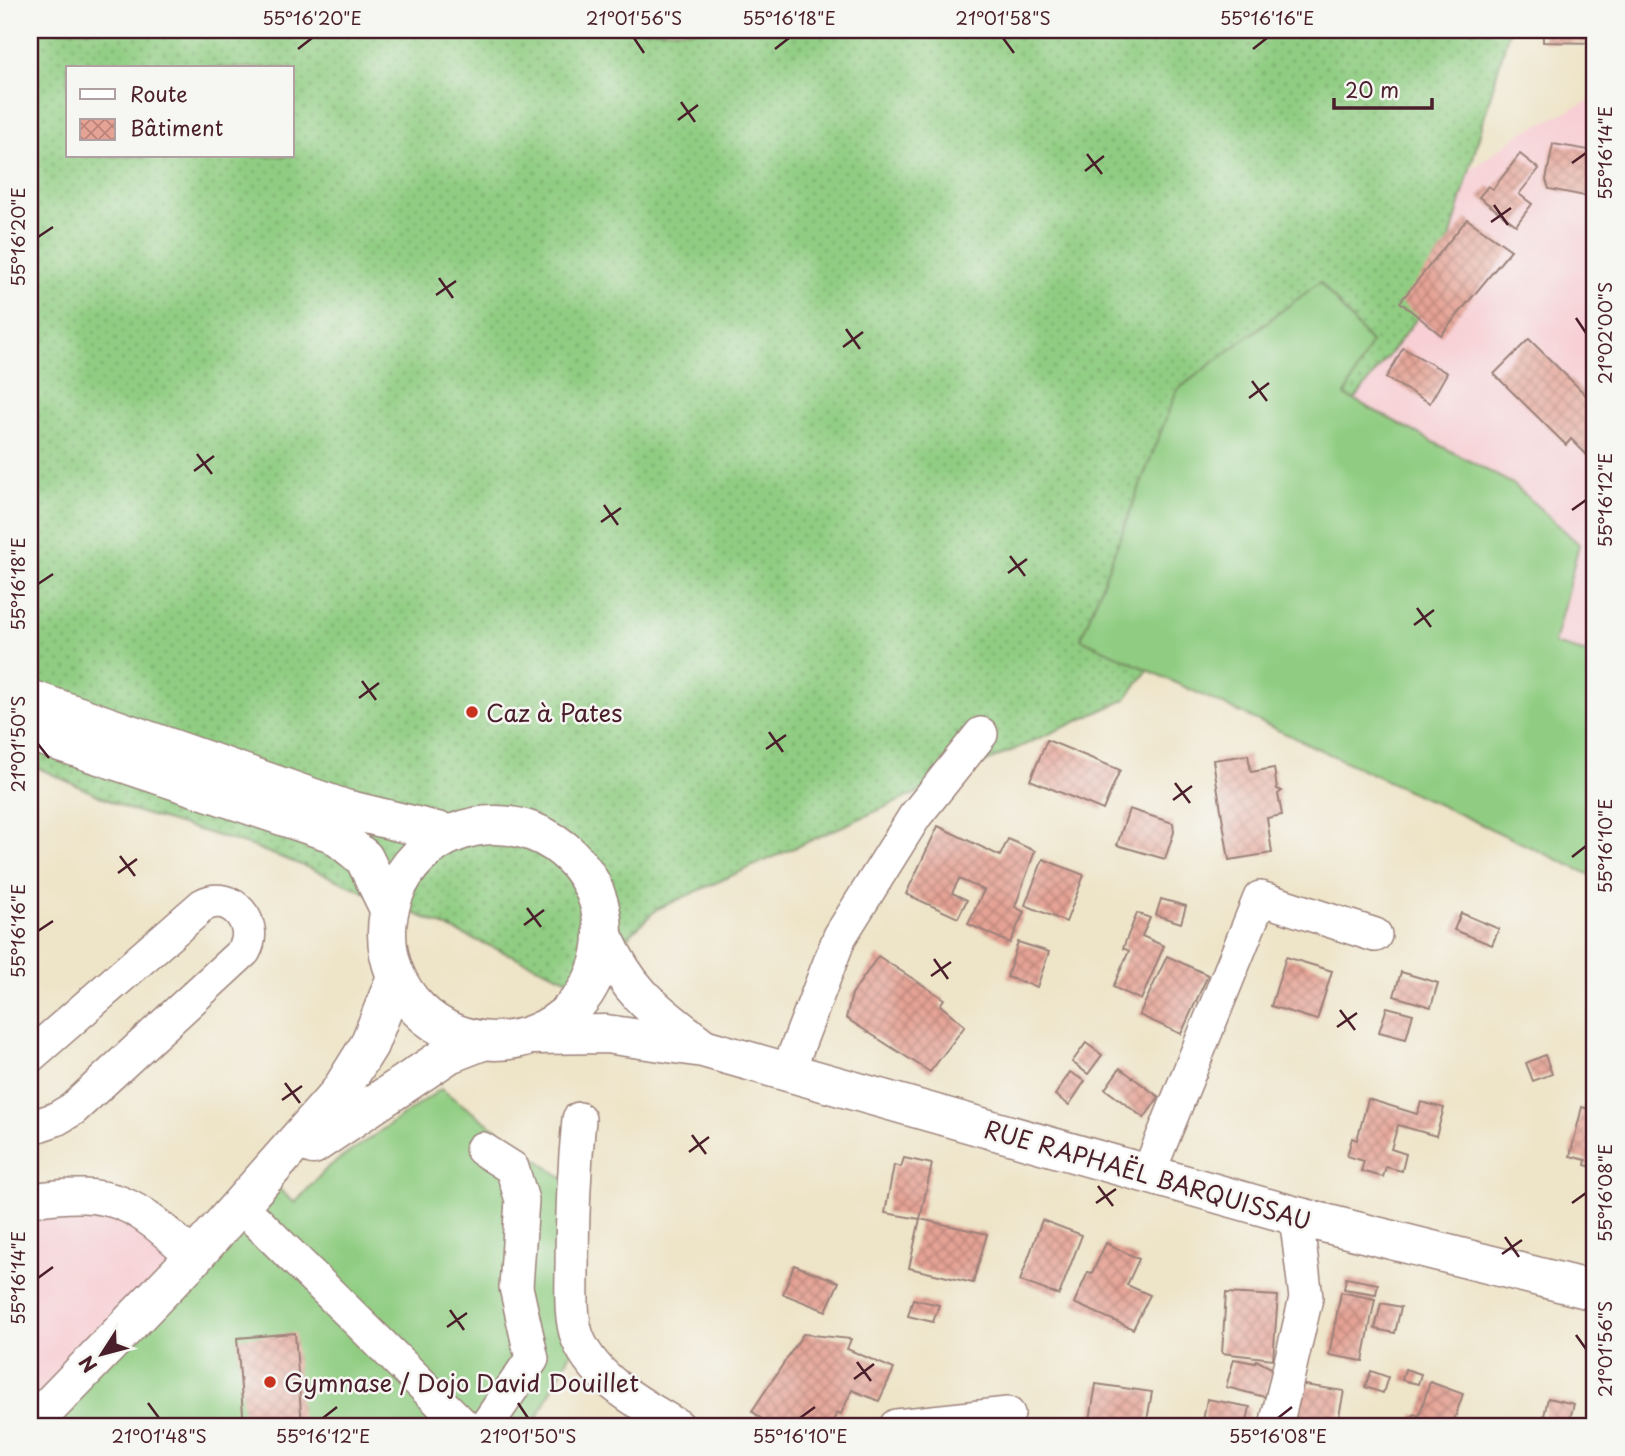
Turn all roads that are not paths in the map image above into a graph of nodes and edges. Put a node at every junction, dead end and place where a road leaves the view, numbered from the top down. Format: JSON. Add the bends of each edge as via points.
{"nodes":[{"id":1,"x":30,"y":699,"type":"edge"},
{"id":2,"x":30,"y":732,"type":"edge"},
{"id":3,"x":981,"y":734,"type":"dead end"},
{"id":4,"x":449,"y":834,"type":"junction"},
{"id":5,"x":389,"y":909,"type":"junction"},
{"id":6,"x":1375,"y":935,"type":"dead end"},
{"id":7,"x":604,"y":940,"type":"junction"},
{"id":8,"x":396,"y":977,"type":"junction"},
{"id":9,"x":535,"y":1035,"type":"junction"},
{"id":10,"x":480,"y":1042,"type":"junction"},
{"id":11,"x":704,"y":1048,"type":"junction"},
{"id":12,"x":30,"y":1056,"type":"edge"},
{"id":13,"x":787,"y":1074,"type":"junction"},
{"id":14,"x":579,"y":1119,"type":"dead end"},
{"id":15,"x":30,"y":1128,"type":"edge"},
{"id":16,"x":482,"y":1149,"type":"dead end"},
{"id":17,"x":1148,"y":1174,"type":"junction"},
{"id":18,"x":265,"y":1177,"type":"junction"},
{"id":19,"x":30,"y":1199,"type":"edge"},
{"id":20,"x":240,"y":1205,"type":"junction"},
{"id":21,"x":1296,"y":1216,"type":"junction"},
{"id":22,"x":194,"y":1257,"type":"junction"},
{"id":23,"x":1595,"y":1291,"type":"edge"},
{"id":24,"x":1009,"y":1414,"type":"dead end"},
{"id":25,"x":30,"y":1426,"type":"edge"},
{"id":26,"x":464,"y":1426,"type":"edge"},
{"id":27,"x":486,"y":1426,"type":"edge"},
{"id":28,"x":678,"y":1426,"type":"edge"},
{"id":29,"x":896,"y":1426,"type":"edge"},
{"id":30,"x":1276,"y":1426,"type":"edge"}],
"edges":[{"from":1,"to":4,"type":"main road","via":[[345,809]]},
{"from":2,"to":5,"type":"main road","via":[[333,833],[364,858]]},
{"from":3,"to":13,"type":"street","via":[[915,816],[840,936]]},
{"from":4,"to":5,"type":"main road","via":[[422,852],[401,878]]},
{"from":4,"to":7,"type":"main road","via":[[480,825],[512,825],[552,841],[589,878],[602,908]]},
{"from":5,"to":8,"type":"main road","via":[[387,943]]},
{"from":6,"to":17,"type":"street","via":[[1259,898]]},
{"from":7,"to":9,"type":"main road","via":[[598,971],[583,998],[562,1020]]},
{"from":7,"to":11,"type":"main road","name":"RUE RAPHAËL BARQUISSAU","via":[[640,999]]},
{"from":8,"to":10,"type":"main road","via":[[415,1008],[445,1030]]},
{"from":8,"to":18,"type":"main road","via":[[369,1045],[338,1093]]},
{"from":9,"to":10,"type":"main road","via":[[508,1042]]},
{"from":9,"to":11,"type":"main road","name":"RUE RAPHAËL BARQUISSAU","via":[[606,1034]]},
{"from":10,"to":18,"type":"main road","via":[[413,1076]]},
{"from":11,"to":13,"type":"main road","name":"RUE RAPHAËL BARQUISSAU"},
{"from":12,"to":15,"type":"street","via":[[204,905],[226,902],[244,916],[251,940],[244,951],[73,1109]]},
{"from":13,"to":17,"type":"main road","name":"RUE RAPHAËL BARQUISSAU"},
{"from":14,"to":28,"type":"street","via":[[572,1185],[572,1297],[578,1339],[603,1374]]},
{"from":16,"to":27,"type":"street","via":[[512,1168],[522,1200],[516,1287],[532,1359]]},
{"from":17,"to":21,"type":"main road","name":"RUE RAPHAËL BARQUISSAU"},
{"from":18,"to":20,"type":"main road"},
{"from":19,"to":22,"type":"street","via":[[76,1194],[109,1198],[138,1209]]},
{"from":20,"to":22,"type":"main road"},
{"from":20,"to":26,"type":"street"},
{"from":21,"to":23,"type":"main road","name":"RUE RAPHAËL BARQUISSAU"},
{"from":21,"to":30,"type":"street","via":[[1306,1298]]},
{"from":22,"to":25,"type":"main road"},
{"from":24,"to":29,"type":"street"}]}
